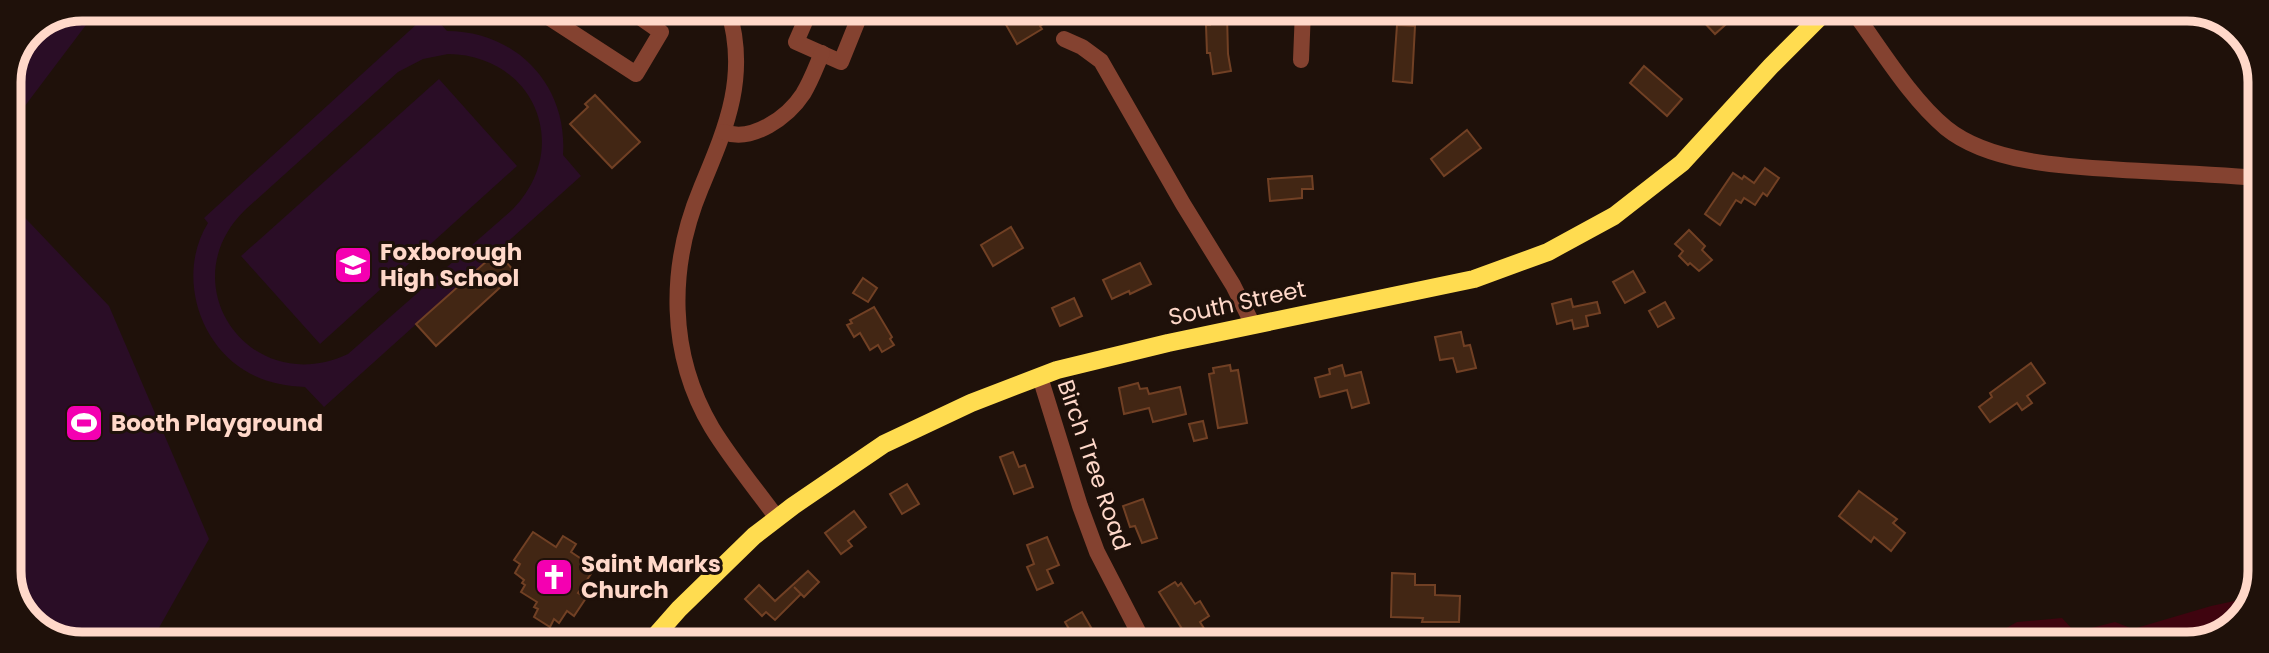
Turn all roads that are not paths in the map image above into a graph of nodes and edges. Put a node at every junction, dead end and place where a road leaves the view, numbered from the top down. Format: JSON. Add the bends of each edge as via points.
{"nodes":[{"id":1,"x":554,"y":21,"type":"edge"},
{"id":2,"x":646,"y":21,"type":"edge"},
{"id":3,"x":731,"y":21,"type":"edge"},
{"id":4,"x":733,"y":21,"type":"edge"},
{"id":5,"x":805,"y":21,"type":"edge"},
{"id":6,"x":858,"y":21,"type":"edge"},
{"id":7,"x":1303,"y":21,"type":"edge"},
{"id":8,"x":1817,"y":21,"type":"edge"},
{"id":9,"x":1860,"y":21,"type":"edge"},
{"id":10,"x":733,"y":31,"type":"junction"},
{"id":11,"x":1064,"y":39,"type":"dead end"},
{"id":12,"x":821,"y":53,"type":"junction"},
{"id":13,"x":1301,"y":60,"type":"dead end"},
{"id":14,"x":724,"y":132,"type":"junction"},
{"id":15,"x":2248,"y":177,"type":"edge"},
{"id":16,"x":1253,"y":325,"type":"junction"},
{"id":17,"x":1040,"y":377,"type":"junction"},
{"id":18,"x":777,"y":518,"type":"junction"},
{"id":19,"x":658,"y":632,"type":"edge"},
{"id":20,"x":1138,"y":632,"type":"edge"}],
"edges":[{"from":1,"to":2,"type":"street","via":[[636,74],[662,32]]},
{"from":3,"to":10,"type":"street"},
{"from":4,"to":10,"type":"street"},
{"from":5,"to":12,"type":"street","via":[[796,42]]},
{"from":6,"to":12,"type":"street","via":[[841,62]]},
{"from":7,"to":13,"type":"street"},
{"from":8,"to":16,"type":"main road","name":"South Street","via":[[1682,163],[1614,216],[1548,252],[1474,279]]},
{"from":9,"to":15,"type":"street","via":[[1921,103],[1947,129],[1985,148],[2049,164]]},
{"from":10,"to":14,"type":"street","via":[[737,77]]},
{"from":11,"to":16,"type":"street","via":[[1101,61]]},
{"from":12,"to":14,"type":"street","via":[[802,96],[786,113],[742,136]]},
{"from":14,"to":18,"type":"street","via":[[700,191],[681,258],[677,302],[681,346],[687,373],[708,420]]},
{"from":16,"to":17,"type":"main road","name":"South Street","via":[[1168,342]]},
{"from":17,"to":18,"type":"main road","name":"South Street","via":[[884,444]]},
{"from":17,"to":20,"type":"street","name":"Birch Tree Road","via":[[1097,552]]},
{"from":18,"to":19,"type":"main road","name":"South Street"}]}
